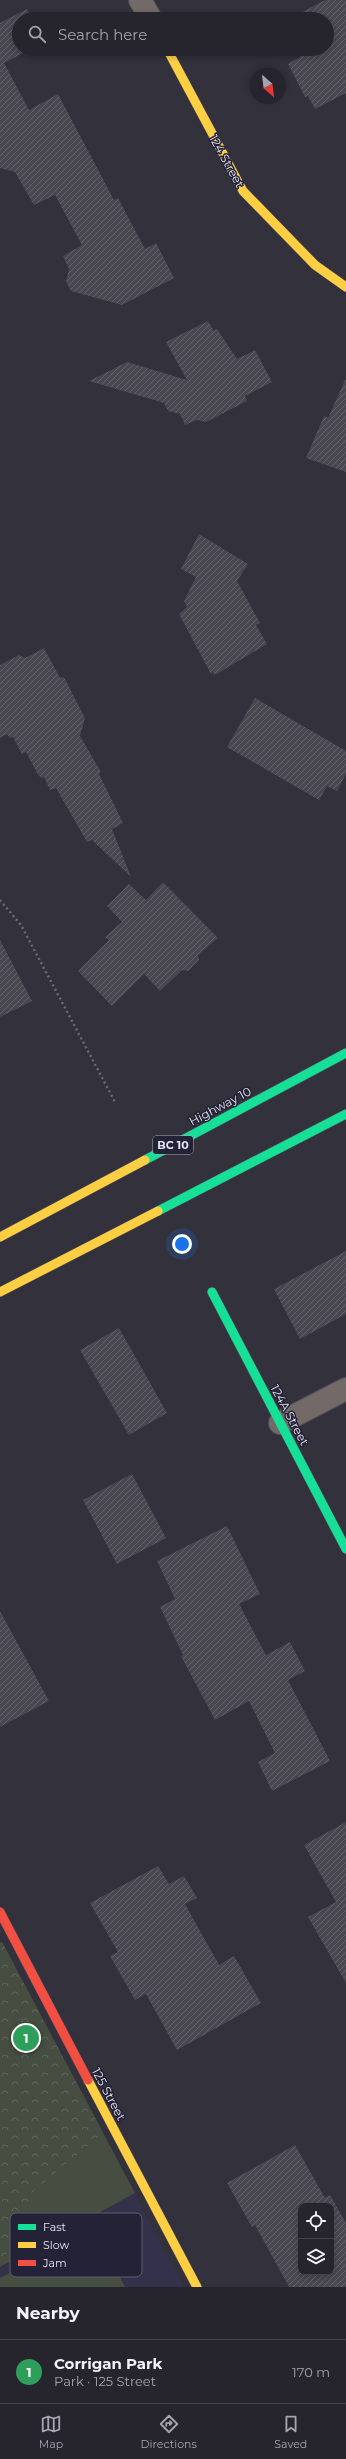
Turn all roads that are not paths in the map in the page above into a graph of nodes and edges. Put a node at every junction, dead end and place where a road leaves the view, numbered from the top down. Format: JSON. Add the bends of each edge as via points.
{"nodes":[{"id":1,"x":140,"y":0,"type":"edge"},
{"id":2,"x":147,"y":12,"type":"edge"},
{"id":3,"x":171,"y":56,"type":"edge"},
{"id":4,"x":346,"y":287,"type":"edge"},
{"id":5,"x":346,"y":1052,"type":"edge"},
{"id":6,"x":346,"y":1114,"type":"edge"},
{"id":7,"x":0,"y":1237,"type":"edge"},
{"id":8,"x":0,"y":1292,"type":"edge"},
{"id":9,"x":212,"y":1292,"type":"dead end"},
{"id":10,"x":346,"y":1389,"type":"edge"},
{"id":11,"x":280,"y":1423,"type":"junction"},
{"id":12,"x":346,"y":1549,"type":"edge"},
{"id":13,"x":0,"y":1912,"type":"edge"},
{"id":14,"x":197,"y":2287,"type":"edge"}],
"edges":[{"from":1,"to":2,"type":"street"},
{"from":3,"to":4,"type":"main road","name":"124 Street","via":[[243,191],[315,265]]},
{"from":5,"to":7,"type":"main road","name":"Highway 10","number":"BC 10"},
{"from":6,"to":8,"type":"main road"},
{"from":9,"to":11,"type":"main road","name":"124A Street"},
{"from":10,"to":11,"type":"street"},
{"from":11,"to":12,"type":"main road","name":"124A Street"},
{"from":13,"to":14,"type":"main road","name":"125 Street"}]}
